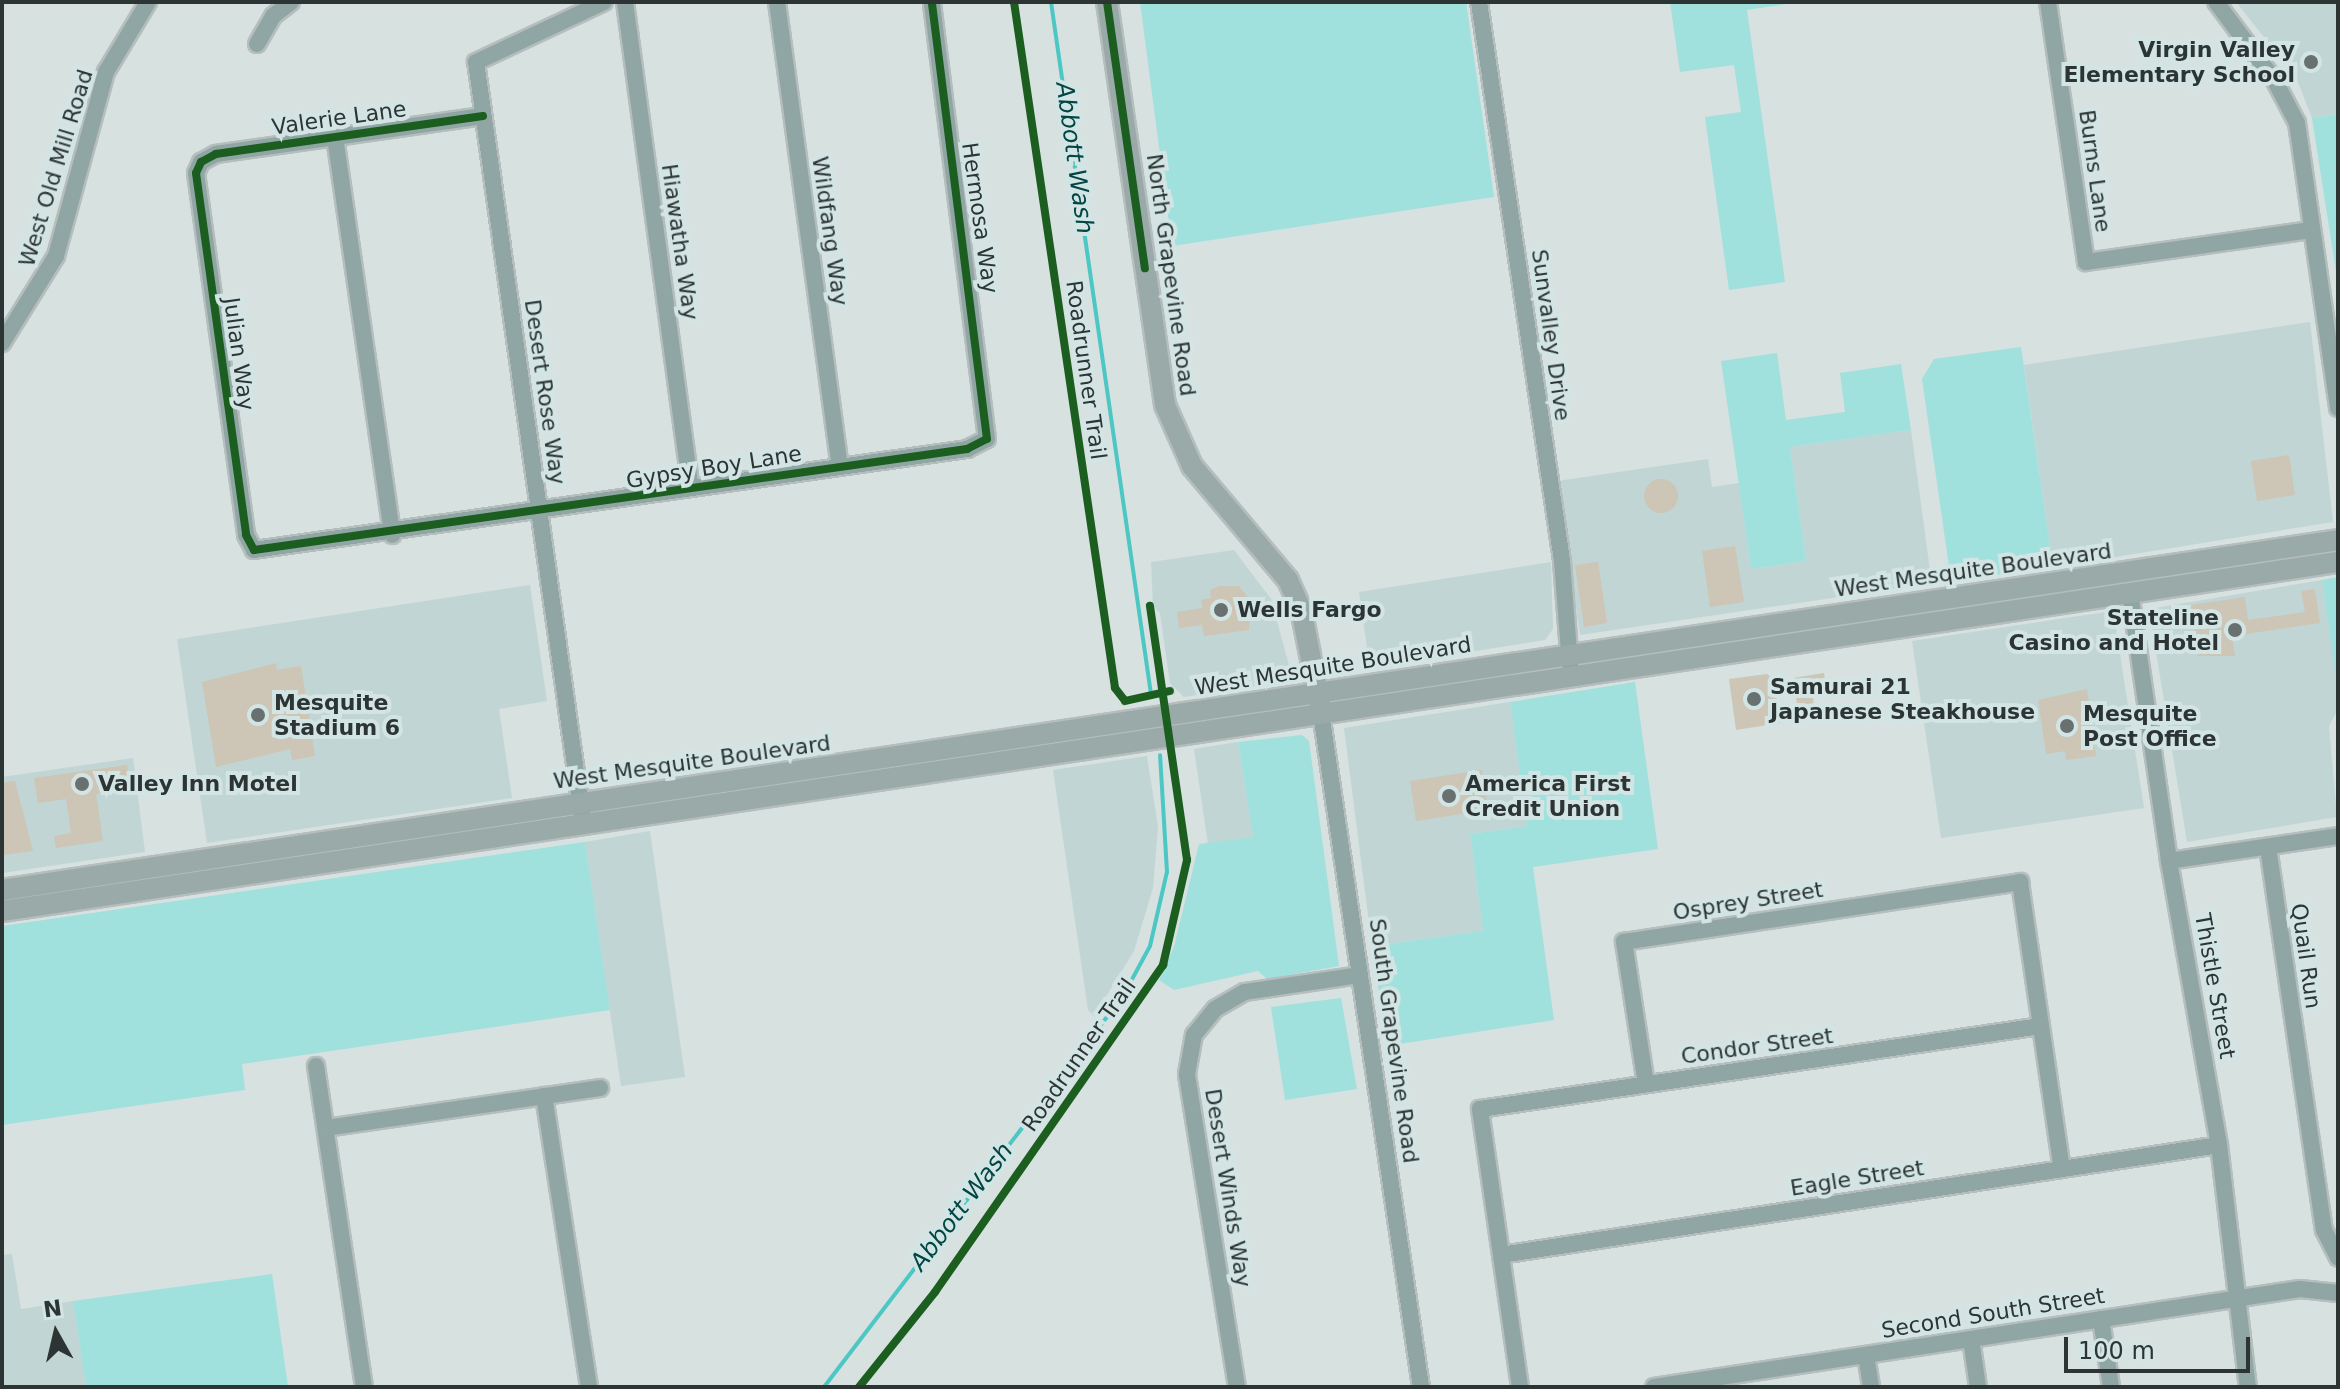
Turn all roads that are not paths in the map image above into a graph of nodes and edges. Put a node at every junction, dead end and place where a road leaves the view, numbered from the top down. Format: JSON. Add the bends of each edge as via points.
{"nodes":[{"id":1,"x":148,"y":2,"type":"edge"},
{"id":2,"x":291,"y":2,"type":"edge"},
{"id":3,"x":604,"y":2,"type":"edge"},
{"id":4,"x":625,"y":2,"type":"edge"},
{"id":5,"x":777,"y":2,"type":"edge"},
{"id":6,"x":932,"y":2,"type":"edge"},
{"id":7,"x":1107,"y":2,"type":"edge"},
{"id":8,"x":1479,"y":2,"type":"edge"},
{"id":9,"x":2048,"y":2,"type":"edge"},
{"id":10,"x":2216,"y":2,"type":"edge"},
{"id":11,"x":257,"y":44,"type":"dead end"},
{"id":12,"x":483,"y":116,"type":"junction"},
{"id":13,"x":335,"y":137,"type":"junction"},
{"id":14,"x":201,"y":162,"type":"joint"},
{"id":15,"x":2312,"y":230,"type":"junction"},
{"id":16,"x":2,"y":343,"type":"edge"},
{"id":17,"x":2338,"y":408,"type":"edge"},
{"id":18,"x":987,"y":439,"type":"joint"},
{"id":19,"x":840,"y":466,"type":"junction"},
{"id":20,"x":691,"y":488,"type":"junction"},
{"id":21,"x":540,"y":514,"type":"junction"},
{"id":22,"x":392,"y":535,"type":"junction"},
{"id":23,"x":2338,"y":540,"type":"edge"},
{"id":24,"x":254,"y":550,"type":"joint"},
{"id":25,"x":2338,"y":562,"type":"edge"},
{"id":26,"x":2127,"y":572,"type":"junction"},
{"id":27,"x":2130,"y":593,"type":"junction"},
{"id":28,"x":1692,"y":647,"type":"junction"},
{"id":29,"x":1569,"y":655,"type":"junction"},
{"id":30,"x":1572,"y":676,"type":"junction"},
{"id":31,"x":1320,"y":703,"type":"junction"},
{"id":32,"x":943,"y":760,"type":"junction"},
{"id":33,"x":581,"y":803,"type":"junction"},
{"id":34,"x":584,"y":824,"type":"junction"},
{"id":35,"x":2338,"y":836,"type":"edge"},
{"id":36,"x":2268,"y":847,"type":"junction"},
{"id":37,"x":2169,"y":861,"type":"junction"},
{"id":38,"x":2,"y":890,"type":"edge"},
{"id":39,"x":2,"y":911,"type":"edge"},
{"id":40,"x":1360,"y":975,"type":"junction"},
{"id":41,"x":2041,"y":1026,"type":"junction"},
{"id":42,"x":316,"y":1066,"type":"dead end"},
{"id":43,"x":1646,"y":1084,"type":"junction"},
{"id":44,"x":600,"y":1088,"type":"dead end"},
{"id":45,"x":544,"y":1096,"type":"junction"},
{"id":46,"x":326,"y":1128,"type":"junction"},
{"id":47,"x":2219,"y":1145,"type":"junction"},
{"id":48,"x":2062,"y":1169,"type":"junction"},
{"id":49,"x":1501,"y":1255,"type":"junction"},
{"id":50,"x":2338,"y":1258,"type":"edge"},
{"id":51,"x":2338,"y":1293,"type":"edge"},
{"id":52,"x":2241,"y":1298,"type":"junction"},
{"id":53,"x":2101,"y":1319,"type":"junction"},
{"id":54,"x":1971,"y":1339,"type":"junction"},
{"id":55,"x":1866,"y":1355,"type":"junction"},
{"id":56,"x":364,"y":1387,"type":"edge"},
{"id":57,"x":589,"y":1387,"type":"edge"},
{"id":58,"x":1237,"y":1387,"type":"edge"},
{"id":59,"x":1421,"y":1387,"type":"edge"},
{"id":60,"x":1520,"y":1387,"type":"edge"},
{"id":61,"x":1654,"y":1387,"type":"edge"},
{"id":62,"x":1871,"y":1387,"type":"edge"},
{"id":63,"x":1978,"y":1387,"type":"edge"},
{"id":64,"x":2111,"y":1387,"type":"edge"},
{"id":65,"x":2248,"y":1387,"type":"edge"}],
"edges":[{"from":1,"to":16,"type":"street","name":"West Old Mill Road","via":[[97,97],[56,256]]},
{"from":2,"to":11,"type":"street","via":[[273,16]]},
{"from":3,"to":12,"type":"street","name":"Desert Rose Way","via":[[476,62]]},
{"from":4,"to":20,"type":"street","name":"Hiawatha Way"},
{"from":5,"to":19,"type":"street","name":"Wildfang Way"},
{"from":6,"to":18,"type":"street","name":"Hermosa Way"},
{"from":7,"to":31,"type":"main road","name":"North Grapevine Road","via":[[1165,405],[1192,466],[1288,580],[1301,609]]},
{"from":8,"to":29,"type":"street","name":"Sunvalley Drive","via":[[1562,561]]},
{"from":9,"to":15,"type":"street","name":"Burns Lane","via":[[2086,262]]},
{"from":10,"to":15,"type":"street","via":[[2275,81],[2297,123]]},
{"from":12,"to":13,"type":"street","name":"Valerie Lane"},
{"from":12,"to":21,"type":"street","name":"Desert Rose Way"},
{"from":13,"to":14,"type":"street","name":"Valerie Lane"},
{"from":13,"to":22,"type":"street"},
{"from":14,"to":24,"type":"street","name":"Julian Way","via":[[196,173],[200,205],[246,535]]},
{"from":15,"to":17,"type":"street"},
{"from":18,"to":19,"type":"street","name":"Gypsy Boy Lane","via":[[967,449]]},
{"from":19,"to":20,"type":"street","name":"Gypsy Boy Lane"},
{"from":20,"to":21,"type":"street","name":"Gypsy Boy Lane"},
{"from":21,"to":22,"type":"street","name":"Gypsy Boy Lane"},
{"from":21,"to":33,"type":"street","name":"Desert Rose Way"},
{"from":22,"to":24,"type":"street","name":"Gypsy Boy Lane"},
{"from":23,"to":26,"type":"main road","name":"West Mesquite Boulevard"},
{"from":25,"to":27,"type":"main road","name":"West Mesquite Boulevard"},
{"from":26,"to":27,"type":"main road"},
{"from":26,"to":28,"type":"main road","name":"West Mesquite Boulevard"},
{"from":27,"to":28,"type":"main road","name":"West Mesquite Boulevard"},
{"from":27,"to":37,"type":"street","name":"Thistle Street"},
{"from":28,"to":29,"type":"main road","name":"West Mesquite Boulevard"},
{"from":28,"to":30,"type":"main road","name":"West Mesquite Boulevard"},
{"from":29,"to":30,"type":"street","name":"Sunvalley Drive"},
{"from":29,"to":31,"type":"main road","name":"West Mesquite Boulevard"},
{"from":30,"to":31,"type":"main road","name":"West Mesquite Boulevard"},
{"from":31,"to":32,"type":"main road","name":"West Mesquite Boulevard"},
{"from":31,"to":40,"type":"street","name":"South Grapevine Road"},
{"from":32,"to":33,"type":"main road","name":"West Mesquite Boulevard"},
{"from":32,"to":34,"type":"main road","name":"West Mesquite Boulevard"},
{"from":33,"to":34,"type":"street","name":"Desert Rose Way"},
{"from":33,"to":38,"type":"main road","name":"West Mesquite Boulevard"},
{"from":34,"to":39,"type":"main road","name":"West Mesquite Boulevard"},
{"from":35,"to":36,"type":"street"},
{"from":36,"to":37,"type":"street"},
{"from":36,"to":50,"type":"street","name":"Quail Run","via":[[2324,1230]]},
{"from":37,"to":47,"type":"street","name":"Thistle Street"},
{"from":40,"to":58,"type":"street","name":"Desert Winds Way","via":[[1245,992],[1215,1009],[1194,1035],[1187,1074]]},
{"from":40,"to":59,"type":"street","name":"South Grapevine Road"},
{"from":41,"to":43,"type":"street","name":"Condor Street"},
{"from":41,"to":43,"type":"street","name":"Osprey Street","via":[[2020,882],[1624,942]]},
{"from":41,"to":48,"type":"street"},
{"from":42,"to":46,"type":"street"},
{"from":43,"to":49,"type":"street","name":"Condor Street","via":[[1480,1109]]},
{"from":44,"to":45,"type":"street"},
{"from":45,"to":46,"type":"street"},
{"from":45,"to":57,"type":"street"},
{"from":46,"to":56,"type":"street"},
{"from":47,"to":48,"type":"street","name":"Eagle Street"},
{"from":47,"to":52,"type":"street","name":"Thistle Street"},
{"from":48,"to":49,"type":"street","name":"Eagle Street"},
{"from":49,"to":60,"type":"street"},
{"from":51,"to":52,"type":"street","name":"Second South Street","via":[[2300,1289]]},
{"from":52,"to":53,"type":"street","name":"Second South Street"},
{"from":52,"to":65,"type":"street","name":"Thistle Street"},
{"from":53,"to":54,"type":"street","name":"Second South Street"},
{"from":53,"to":64,"type":"street"},
{"from":54,"to":55,"type":"street","name":"Second South Street"},
{"from":54,"to":63,"type":"street"},
{"from":55,"to":61,"type":"street","name":"Second South Street"},
{"from":55,"to":62,"type":"street"}]}
